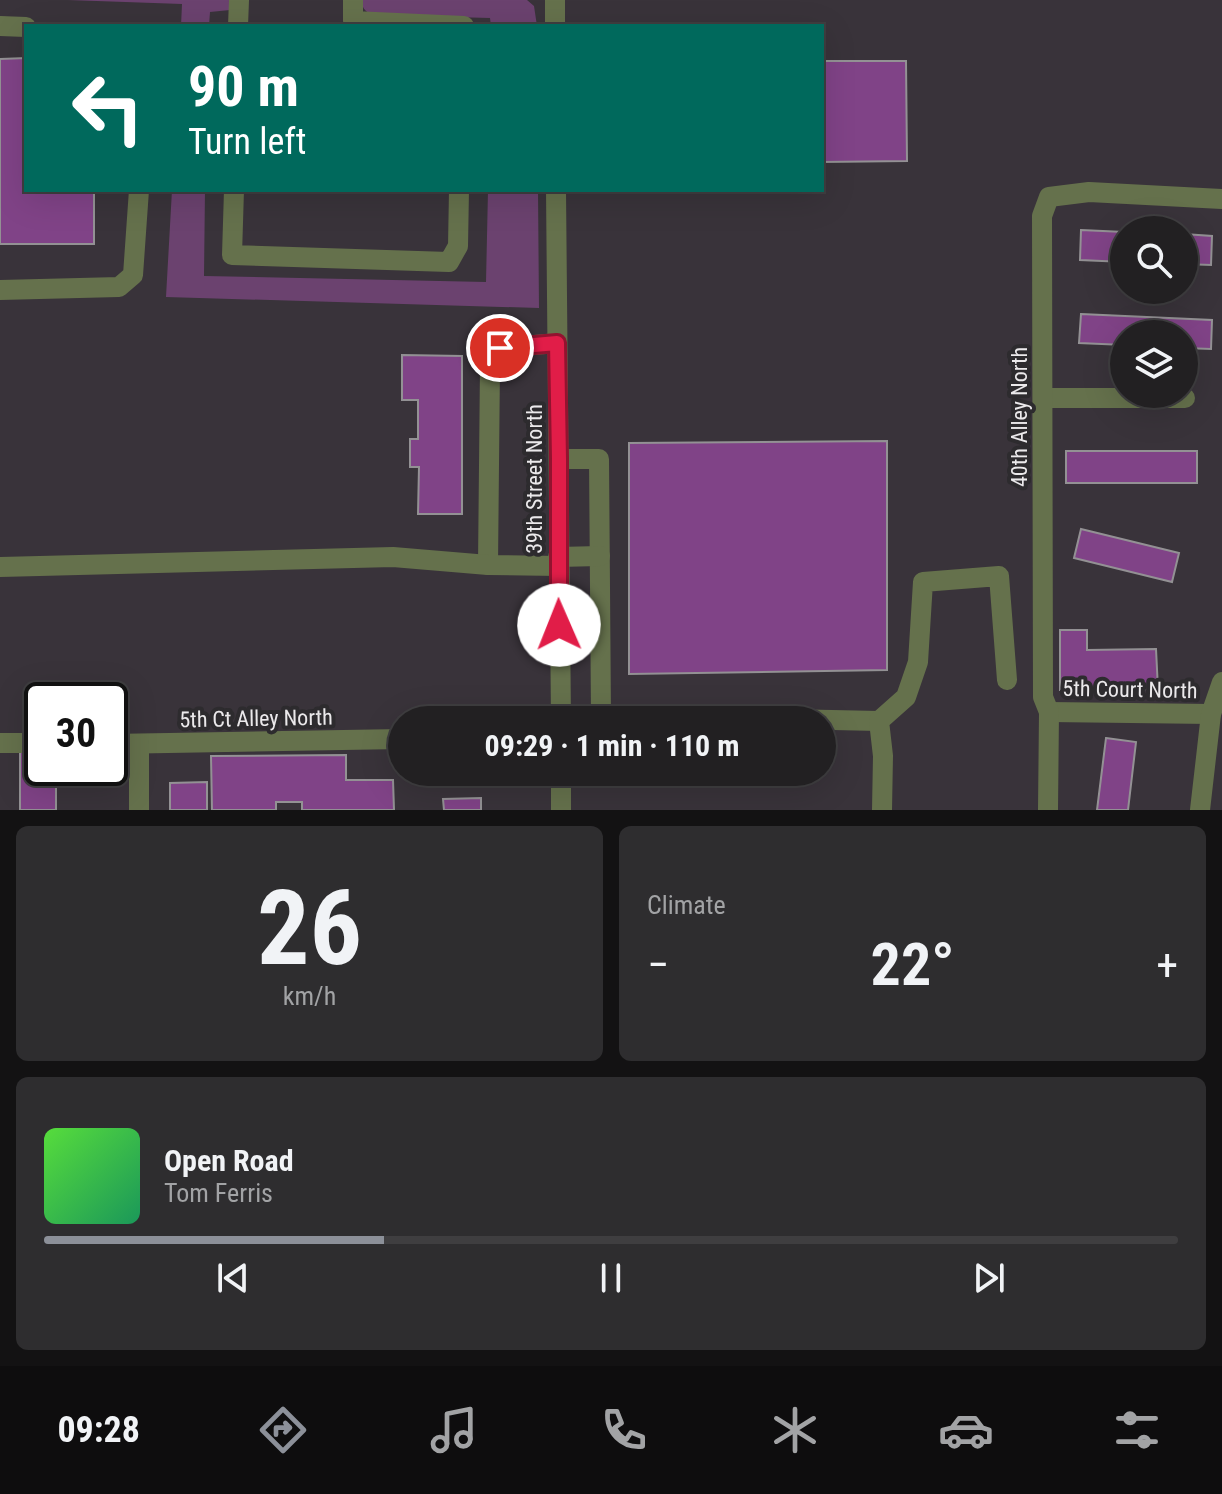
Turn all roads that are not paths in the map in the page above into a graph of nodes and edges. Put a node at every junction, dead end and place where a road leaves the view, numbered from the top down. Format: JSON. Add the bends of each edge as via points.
{"nodes":[{"id":1,"x":239,"y":0,"type":"edge"},
{"id":2,"x":353,"y":0,"type":"edge"},
{"id":3,"x":555,"y":0,"type":"edge"},
{"id":4,"x":238,"y":24,"type":"edge"},
{"id":5,"x":420,"y":24,"type":"edge"},
{"id":6,"x":555,"y":24,"type":"edge"},
{"id":7,"x":0,"y":26,"type":"edge"},
{"id":8,"x":24,"y":27,"type":"edge"},
{"id":9,"x":139,"y":192,"type":"edge"},
{"id":10,"x":234,"y":192,"type":"edge"},
{"id":11,"x":459,"y":192,"type":"edge"},
{"id":12,"x":556,"y":192,"type":"edge"},
{"id":13,"x":1222,"y":199,"type":"edge"},
{"id":14,"x":0,"y":290,"type":"edge"},
{"id":15,"x":557,"y":343,"type":"junction"},
{"id":16,"x":1043,"y":398,"type":"junction"},
{"id":17,"x":1110,"y":398,"type":"edge"},
{"id":18,"x":559,"y":459,"type":"junction"},
{"id":19,"x":600,"y":556,"type":"junction"},
{"id":20,"x":558,"y":562,"type":"junction"},
{"id":21,"x":488,"y":565,"type":"junction"},
{"id":22,"x":0,"y":567,"type":"edge"},
{"id":23,"x":1007,"y":680,"type":"dead end"},
{"id":24,"x":1222,"y":682,"type":"edge"},
{"id":25,"x":561,"y":706,"type":"edge"},
{"id":26,"x":601,"y":706,"type":"edge"},
{"id":27,"x":1049,"y":712,"type":"junction"},
{"id":28,"x":1211,"y":714,"type":"junction"},
{"id":29,"x":836,"y":720,"type":"edge"},
{"id":30,"x":879,"y":721,"type":"junction"},
{"id":31,"x":388,"y":739,"type":"edge"},
{"id":32,"x":0,"y":743,"type":"edge"},
{"id":33,"x":24,"y":743,"type":"edge"},
{"id":34,"x":128,"y":744,"type":"edge"},
{"id":35,"x":139,"y":744,"type":"junction"},
{"id":36,"x":561,"y":786,"type":"edge"},
{"id":37,"x":139,"y":810,"type":"edge"},
{"id":38,"x":561,"y":810,"type":"edge"},
{"id":39,"x":882,"y":810,"type":"edge"},
{"id":40,"x":1048,"y":810,"type":"edge"},
{"id":41,"x":1200,"y":810,"type":"edge"}],
"edges":[{"from":1,"to":4,"type":"street"},
{"from":2,"to":5,"type":"street","via":[[353,21]]},
{"from":3,"to":6,"type":"street"},
{"from":7,"to":8,"type":"street"},
{"from":9,"to":14,"type":"street","via":[[133,275],[119,287]]},
{"from":10,"to":11,"type":"street","via":[[232,255],[449,262],[458,246]]},
{"from":12,"to":15,"type":"street","name":"39th Street North"},
{"from":13,"to":16,"type":"street","name":"40th Alley North","via":[[1089,192],[1049,197],[1042,216]]},
{"from":15,"to":18,"type":"street","name":"39th Street North"},
{"from":15,"to":21,"type":"street","via":[[500,348],[490,365]]},
{"from":16,"to":17,"type":"street"},
{"from":16,"to":27,"type":"street","name":"40th Alley North","via":[[1043,697]]},
{"from":18,"to":19,"type":"street","via":[[599,459]]},
{"from":18,"to":20,"type":"street","name":"39th Street North"},
{"from":19,"to":20,"type":"street"},
{"from":19,"to":26,"type":"street"},
{"from":20,"to":21,"type":"street"},
{"from":20,"to":25,"type":"street","name":"39th Street North"},
{"from":21,"to":22,"type":"street","via":[[393,557]]},
{"from":23,"to":30,"type":"street","via":[[999,576],[923,582],[918,662],[906,697]]},
{"from":24,"to":28,"type":"street"},
{"from":27,"to":28,"type":"street","name":"5th Court North"},
{"from":27,"to":40,"type":"street","name":"40th Alley North"},
{"from":28,"to":41,"type":"street"},
{"from":29,"to":30,"type":"street"},
{"from":30,"to":39,"type":"street"},
{"from":31,"to":35,"type":"street","name":"5th Ct Alley North"},
{"from":32,"to":33,"type":"street"},
{"from":34,"to":35,"type":"street","name":"5th Ct Alley North"},
{"from":35,"to":37,"type":"street"},
{"from":36,"to":38,"type":"street"}]}
